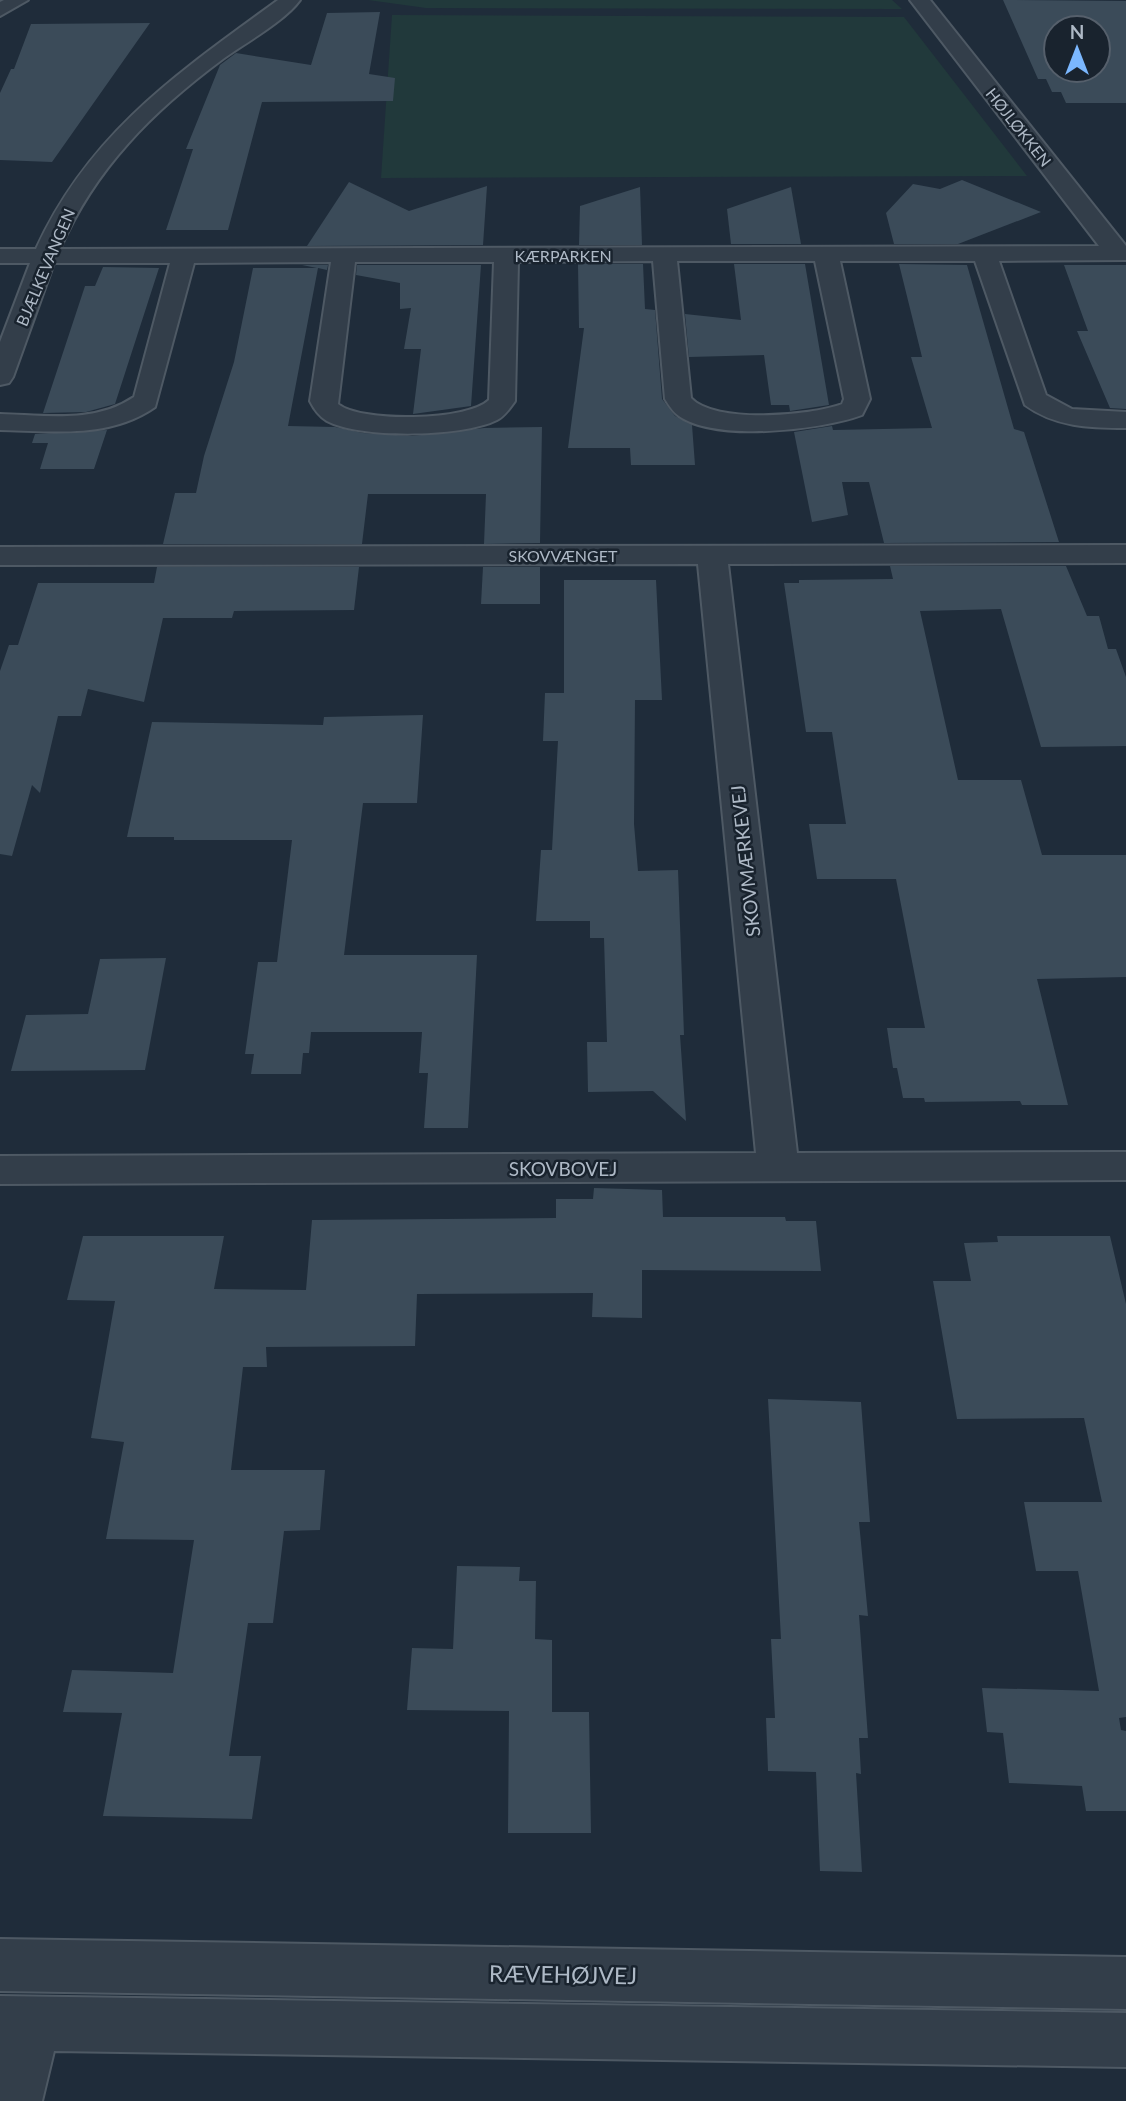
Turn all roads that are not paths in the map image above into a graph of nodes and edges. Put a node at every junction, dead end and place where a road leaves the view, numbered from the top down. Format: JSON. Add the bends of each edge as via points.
{"nodes":[{"id":1,"x":18,"y":0,"type":"edge"},
{"id":2,"x":290,"y":0,"type":"edge"},
{"id":3,"x":920,"y":0,"type":"edge"},
{"id":4,"x":0,"y":10,"type":"edge"},
{"id":5,"x":1122,"y":253,"type":"edge"},
{"id":6,"x":664,"y":254,"type":"junction"},
{"id":7,"x":826,"y":254,"type":"junction"},
{"id":8,"x":985,"y":254,"type":"junction"},
{"id":9,"x":344,"y":255,"type":"junction"},
{"id":10,"x":506,"y":255,"type":"junction"},
{"id":11,"x":0,"y":256,"type":"edge"},
{"id":12,"x":47,"y":256,"type":"junction"},
{"id":13,"x":184,"y":256,"type":"junction"},
{"id":14,"x":0,"y":377,"type":"edge"},
{"id":15,"x":1126,"y":420,"type":"edge"},
{"id":16,"x":0,"y":422,"type":"edge"},
{"id":17,"x":712,"y":554,"type":"junction"},
{"id":18,"x":1126,"y":554,"type":"edge"},
{"id":19,"x":0,"y":556,"type":"edge"},
{"id":20,"x":1126,"y":1166,"type":"edge"},
{"id":21,"x":778,"y":1167,"type":"junction"},
{"id":22,"x":0,"y":1170,"type":"edge"},
{"id":23,"x":0,"y":1965,"type":"edge"},
{"id":24,"x":1126,"y":1983,"type":"edge"},
{"id":25,"x":16,"y":2023,"type":"edge"},
{"id":26,"x":1126,"y":2040,"type":"edge"},
{"id":27,"x":13,"y":2101,"type":"edge"}],
"edges":[{"from":1,"to":4,"type":"street"},
{"from":2,"to":12,"type":"street","name":"BJÆLKEVANGEN","via":[[165,94],[121,136],[67,210]]},
{"from":3,"to":5,"type":"street","name":"HØJLØKKEN"},
{"from":5,"to":8,"type":"street","name":"KÆRPARKEN"},
{"from":6,"to":7,"type":"street","name":"KÆRPARKEN"},
{"from":6,"to":7,"type":"street","via":[[678,399],[687,410],[728,421],[821,420],[853,409],[857,399]]},
{"from":6,"to":10,"type":"street","name":"KÆRPARKEN"},
{"from":7,"to":8,"type":"street","name":"KÆRPARKEN"},
{"from":8,"to":15,"type":"street","via":[[1034,399],[1064,416]]},
{"from":9,"to":10,"type":"street","name":"KÆRPARKEN"},
{"from":9,"to":10,"type":"street","via":[[323,401],[337,415],[368,422],[461,422],[495,410],[502,401]]},
{"from":9,"to":13,"type":"street","name":"KÆRPARKEN"},
{"from":11,"to":12,"type":"street","name":"KÆRPARKEN"},
{"from":12,"to":13,"type":"street","name":"KÆRPARKEN"},
{"from":12,"to":14,"type":"street","name":"BJÆLKEVANGEN"},
{"from":13,"to":16,"type":"street","via":[[146,401],[116,419]]},
{"from":17,"to":18,"type":"street","name":"SKOVVÆNGET"},
{"from":17,"to":19,"type":"street","name":"SKOVVÆNGET"},
{"from":17,"to":21,"type":"street","name":"SKOVMÆRKEVEJ"},
{"from":20,"to":21,"type":"street","name":"SKOVBOVEJ"},
{"from":21,"to":22,"type":"street","name":"SKOVBOVEJ"},
{"from":23,"to":24,"type":"street","name":"RÆVEHØJVEJ"},
{"from":25,"to":26,"type":"street"},
{"from":25,"to":27,"type":"street"}]}
